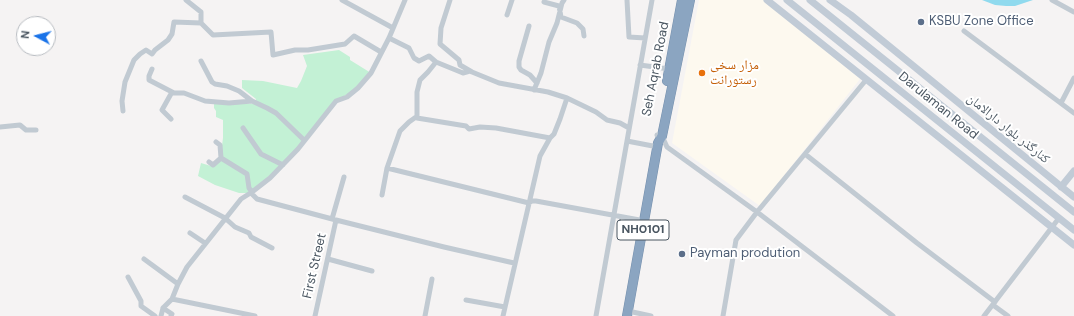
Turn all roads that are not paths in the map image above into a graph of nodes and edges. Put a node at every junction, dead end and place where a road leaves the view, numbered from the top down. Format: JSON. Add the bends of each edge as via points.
{"nodes":[{"id":1,"x":186,"y":0,"type":"edge"},
{"id":2,"x":342,"y":0,"type":"edge"},
{"id":3,"x":405,"y":0,"type":"edge"},
{"id":4,"x":449,"y":0,"type":"edge"},
{"id":5,"x":512,"y":0,"type":"edge"},
{"id":6,"x":564,"y":0,"type":"edge"},
{"id":7,"x":626,"y":0,"type":"edge"},
{"id":8,"x":652,"y":0,"type":"edge"},
{"id":9,"x":682,"y":0,"type":"edge"},
{"id":10,"x":690,"y":0,"type":"edge"},
{"id":11,"x":767,"y":0,"type":"edge"},
{"id":12,"x":787,"y":0,"type":"edge"},
{"id":13,"x":810,"y":0,"type":"edge"},
{"id":14,"x":830,"y":0,"type":"edge"},
{"id":15,"x":1052,"y":0,"type":"edge"},
{"id":16,"x":544,"y":2,"type":"dead end"},
{"id":17,"x":1074,"y":12,"type":"edge"},
{"id":18,"x":560,"y":13,"type":"junction"},
{"id":19,"x":507,"y":15,"type":"dead end"},
{"id":20,"x":201,"y":23,"type":"junction"},
{"id":21,"x":529,"y":26,"type":"dead end"},
{"id":22,"x":393,"y":28,"type":"junction"},
{"id":23,"x":964,"y":31,"type":"dead end"},
{"id":24,"x":584,"y":36,"type":"dead end"},
{"id":25,"x":389,"y":38,"type":"junction"},
{"id":26,"x":645,"y":38,"type":"junction"},
{"id":27,"x":381,"y":52,"type":"junction"},
{"id":28,"x":200,"y":61,"type":"dead end"},
{"id":29,"x":436,"y":62,"type":"junction"},
{"id":30,"x":640,"y":65,"type":"junction"},
{"id":31,"x":152,"y":69,"type":"dead end"},
{"id":32,"x":669,"y":69,"type":"junction"},
{"id":33,"x":470,"y":71,"type":"junction"},
{"id":34,"x":1074,"y":78,"type":"edge"},
{"id":35,"x":866,"y":80,"type":"junction"},
{"id":36,"x":537,"y":83,"type":"junction"},
{"id":37,"x":534,"y":90,"type":"junction"},
{"id":38,"x":172,"y":92,"type":"junction"},
{"id":39,"x":567,"y":98,"type":"junction"},
{"id":40,"x":252,"y":101,"type":"junction"},
{"id":41,"x":1061,"y":102,"type":"junction"},
{"id":42,"x":123,"y":111,"type":"dead end"},
{"id":43,"x":1074,"y":113,"type":"edge"},
{"id":44,"x":416,"y":117,"type":"junction"},
{"id":45,"x":171,"y":119,"type":"dead end"},
{"id":46,"x":0,"y":127,"type":"edge"},
{"id":47,"x":243,"y":128,"type":"dead end"},
{"id":48,"x":629,"y":128,"type":"junction"},
{"id":49,"x":36,"y":130,"type":"dead end"},
{"id":50,"x":550,"y":138,"type":"junction"},
{"id":51,"x":304,"y":140,"type":"junction"},
{"id":52,"x":659,"y":140,"type":"junction"},
{"id":53,"x":627,"y":141,"type":"junction"},
{"id":54,"x":216,"y":142,"type":"dead end"},
{"id":55,"x":805,"y":154,"type":"junction"},
{"id":56,"x":221,"y":158,"type":"junction"},
{"id":57,"x":209,"y":162,"type":"dead end"},
{"id":58,"x":283,"y":165,"type":"junction"},
{"id":59,"x":387,"y":168,"type":"junction"},
{"id":60,"x":1074,"y":171,"type":"edge"},
{"id":61,"x":344,"y":177,"type":"dead end"},
{"id":62,"x":1061,"y":187,"type":"junction"},
{"id":63,"x":252,"y":193,"type":"junction"},
{"id":64,"x":382,"y":195,"type":"dead end"},
{"id":65,"x":185,"y":197,"type":"dead end"},
{"id":66,"x":1074,"y":198,"type":"edge"},
{"id":67,"x":529,"y":203,"type":"junction"},
{"id":68,"x":757,"y":212,"type":"junction"},
{"id":69,"x":1074,"y":212,"type":"edge"},
{"id":70,"x":613,"y":215,"type":"junction"},
{"id":71,"x":225,"y":218,"type":"junction"},
{"id":72,"x":1059,"y":218,"type":"junction"},
{"id":73,"x":334,"y":220,"type":"junction"},
{"id":74,"x":645,"y":221,"type":"junction"},
{"id":75,"x":1052,"y":227,"type":"junction"},
{"id":76,"x":1074,"y":230,"type":"edge"},
{"id":77,"x":190,"y":234,"type":"dead end"},
{"id":78,"x":205,"y":243,"type":"junction"},
{"id":79,"x":1074,"y":245,"type":"edge"},
{"id":80,"x":272,"y":248,"type":"dead end"},
{"id":81,"x":144,"y":259,"type":"dead end"},
{"id":82,"x":328,"y":259,"type":"junction"},
{"id":83,"x":514,"y":263,"type":"junction"},
{"id":84,"x":372,"y":271,"type":"dead end"},
{"id":85,"x":128,"y":277,"type":"dead end"},
{"id":86,"x":432,"y":280,"type":"dead end"},
{"id":87,"x":178,"y":284,"type":"junction"},
{"id":88,"x":172,"y":299,"type":"junction"},
{"id":89,"x":466,"y":300,"type":"dead end"},
{"id":90,"x":994,"y":303,"type":"junction"},
{"id":91,"x":505,"y":307,"type":"junction"},
{"id":92,"x":164,"y":308,"type":"junction"},
{"id":93,"x":236,"y":314,"type":"edge"},
{"id":94,"x":628,"y":314,"type":"edge"},
{"id":95,"x":155,"y":316,"type":"edge"},
{"id":96,"x":161,"y":316,"type":"edge"},
{"id":97,"x":171,"y":316,"type":"edge"},
{"id":98,"x":255,"y":316,"type":"edge"},
{"id":99,"x":315,"y":316,"type":"edge"},
{"id":100,"x":425,"y":316,"type":"edge"},
{"id":101,"x":503,"y":316,"type":"edge"},
{"id":102,"x":596,"y":316,"type":"edge"},
{"id":103,"x":651,"y":316,"type":"edge"},
{"id":104,"x":723,"y":316,"type":"edge"},
{"id":105,"x":893,"y":316,"type":"edge"},
{"id":106,"x":984,"y":316,"type":"edge"},
{"id":107,"x":1008,"y":316,"type":"edge"}],
"edges":[{"from":1,"to":20,"type":"street","via":[[201,12]]},
{"from":2,"to":22,"type":"street"},
{"from":3,"to":22,"type":"street"},
{"from":4,"to":33,"type":"street","via":[[441,28],[440,44],[459,60],[460,65]]},
{"from":5,"to":19,"type":"street"},
{"from":6,"to":18,"type":"street"},
{"from":7,"to":26,"type":"street","via":[[629,37]]},
{"from":8,"to":26,"type":"street"},
{"from":9,"to":32,"type":"highway","name":"Seh Aqrab Road","number":"NH0101"},
{"from":10,"to":52,"type":"highway","number":"NH0101"},
{"from":11,"to":35,"type":"street"},
{"from":12,"to":72,"type":"street","name":"Darulaman Road"},
{"from":13,"to":69,"type":"street","name":"Darulaman Road"},
{"from":14,"to":62,"type":"street","name":"کنارگذر بلوار دارالامان","via":[[852,15]]},
{"from":15,"to":17,"type":"street"},
{"from":16,"to":18,"type":"street","via":[[559,6]]},
{"from":18,"to":24,"type":"street","via":[[561,17],[578,24],[583,29]]},
{"from":18,"to":36,"type":"street"},
{"from":20,"to":27,"type":"street","via":[[213,35],[271,32],[273,55],[345,44],[354,36]]},
{"from":20,"to":42,"type":"street","via":[[174,22],[168,40],[152,54],[146,50],[134,60],[125,82]]},
{"from":21,"to":36,"type":"street","via":[[519,67]]},
{"from":22,"to":25,"type":"street"},
{"from":23,"to":41,"type":"street"},
{"from":25,"to":27,"type":"street"},
{"from":25,"to":29,"type":"street","via":[[409,48],[414,58],[419,60],[429,56]]},
{"from":26,"to":30,"type":"street"},
{"from":27,"to":51,"type":"street","via":[[371,73],[358,88],[347,97],[336,101]]},
{"from":28,"to":40,"type":"street","via":[[212,82],[227,86]]},
{"from":29,"to":33,"type":"street","via":[[463,72]]},
{"from":29,"to":44,"type":"street","via":[[420,80]]},
{"from":30,"to":32,"type":"street"},
{"from":30,"to":48,"type":"street"},
{"from":31,"to":38,"type":"street","via":[[150,80]]},
{"from":32,"to":52,"type":"highway","name":"Seh Aqrab Road","number":"NH0101"},
{"from":33,"to":37,"type":"street","via":[[499,83]]},
{"from":34,"to":41,"type":"street"},
{"from":35,"to":55,"type":"street"},
{"from":35,"to":75,"type":"street"},
{"from":36,"to":37,"type":"street"},
{"from":37,"to":39,"type":"street"},
{"from":38,"to":40,"type":"street","via":[[184,93],[205,101]]},
{"from":38,"to":45,"type":"street","via":[[162,110]]},
{"from":39,"to":48,"type":"street","via":[[607,120]]},
{"from":39,"to":50,"type":"street","via":[[557,127]]},
{"from":40,"to":51,"type":"street","via":[[276,113]]},
{"from":41,"to":43,"type":"street"},
{"from":44,"to":50,"type":"street","via":[[466,126],[470,129],[496,128]]},
{"from":44,"to":59,"type":"street","via":[[400,131]]},
{"from":46,"to":49,"type":"street","via":[[20,125],[26,130]]},
{"from":47,"to":58,"type":"street","via":[[261,154]]},
{"from":48,"to":53,"type":"street"},
{"from":50,"to":67,"type":"street","via":[[540,156]]},
{"from":51,"to":58,"type":"street"},
{"from":52,"to":53,"type":"street"},
{"from":52,"to":68,"type":"street"},
{"from":52,"to":74,"type":"highway","name":"Seh Aqrab Road","number":"NH0101"},
{"from":53,"to":70,"type":"street"},
{"from":54,"to":56,"type":"street","via":[[220,145]]},
{"from":55,"to":68,"type":"street"},
{"from":55,"to":90,"type":"street"},
{"from":56,"to":57,"type":"street","via":[[214,165]]},
{"from":56,"to":63,"type":"street","via":[[247,174]]},
{"from":58,"to":63,"type":"street"},
{"from":59,"to":64,"type":"street"},
{"from":59,"to":67,"type":"street"},
{"from":60,"to":62,"type":"street"},
{"from":61,"to":73,"type":"street","name":"First Street"},
{"from":62,"to":66,"type":"street","name":"کنارگذر بلوار دارالامان"},
{"from":63,"to":71,"type":"street","via":[[241,199]]},
{"from":63,"to":73,"type":"street","via":[[257,199]]},
{"from":65,"to":71,"type":"street"},
{"from":67,"to":70,"type":"street","via":[[532,200]]},
{"from":67,"to":83,"type":"street"},
{"from":68,"to":104,"type":"street","via":[[736,240]]},
{"from":68,"to":105,"type":"street"},
{"from":70,"to":74,"type":"street"},
{"from":70,"to":102,"type":"street"},
{"from":71,"to":78,"type":"street"},
{"from":71,"to":80,"type":"street","via":[[235,227]]},
{"from":72,"to":75,"type":"street"},
{"from":72,"to":76,"type":"street","name":"Darulaman Road"},
{"from":73,"to":82,"type":"street","name":"First Street"},
{"from":73,"to":83,"type":"street"},
{"from":74,"to":94,"type":"highway","name":"Seh Aqrab Road","number":"NH0101"},
{"from":75,"to":79,"type":"street"},
{"from":75,"to":90,"type":"street"},
{"from":77,"to":78,"type":"street"},
{"from":78,"to":87,"type":"street"},
{"from":81,"to":87,"type":"street"},
{"from":82,"to":84,"type":"street"},
{"from":82,"to":99,"type":"street","name":"First Street"},
{"from":83,"to":91,"type":"street"},
{"from":85,"to":95,"type":"street","via":[[141,301],[140,306]]},
{"from":86,"to":100,"type":"street"},
{"from":87,"to":88,"type":"street"},
{"from":88,"to":92,"type":"street"},
{"from":88,"to":93,"type":"street"},
{"from":89,"to":91,"type":"street"},
{"from":90,"to":106,"type":"street"},
{"from":90,"to":107,"type":"street"},
{"from":91,"to":101,"type":"street"},
{"from":92,"to":96,"type":"street"},
{"from":92,"to":97,"type":"street","via":[[172,314]]},
{"from":93,"to":98,"type":"street"},
{"from":94,"to":103,"type":"street"}]}
